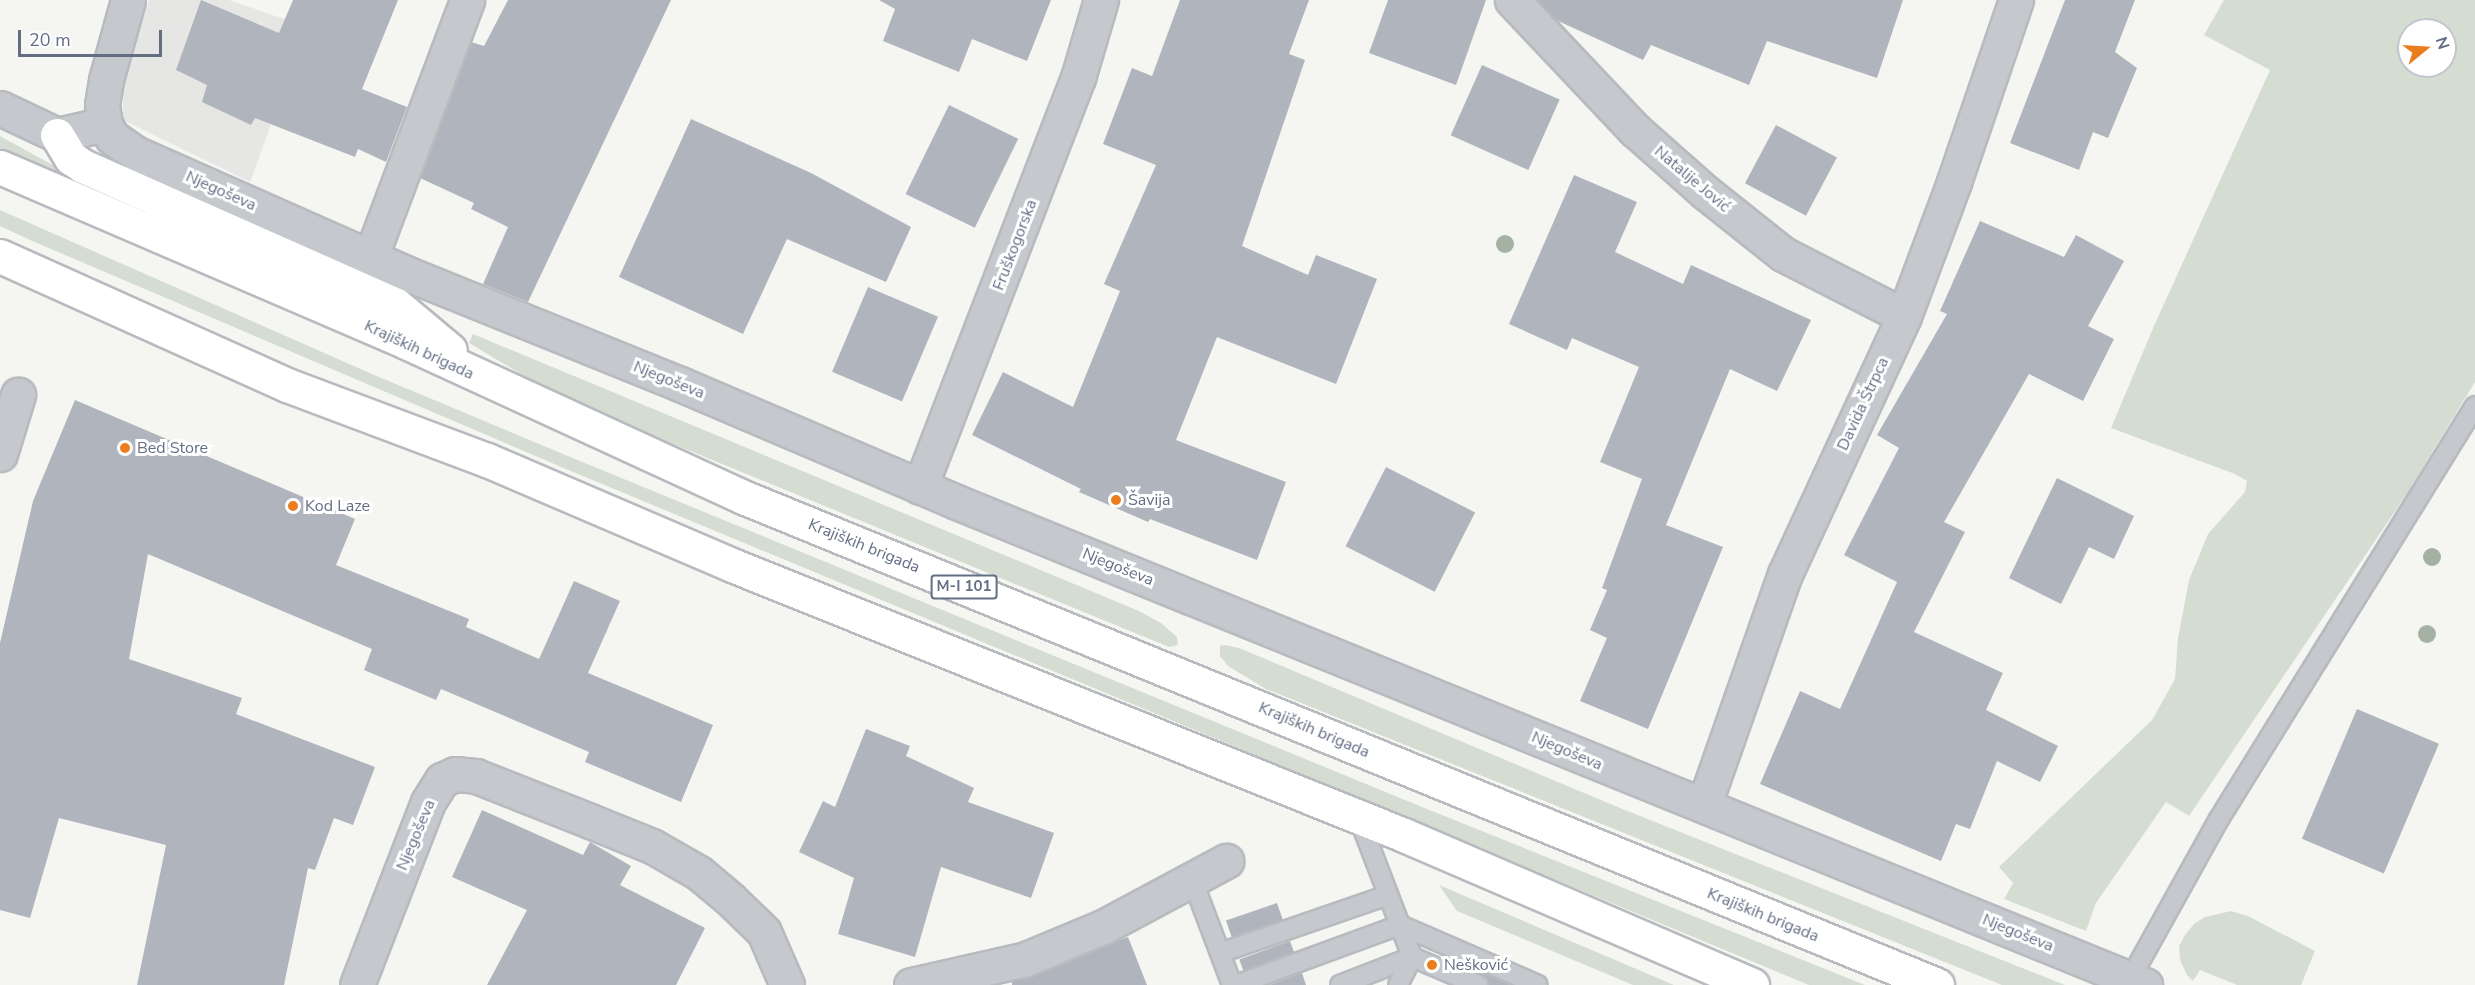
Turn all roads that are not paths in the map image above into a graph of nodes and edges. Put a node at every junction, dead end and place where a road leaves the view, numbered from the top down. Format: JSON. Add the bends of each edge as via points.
{"nodes":[{"id":1,"x":128,"y":0,"type":"edge"},
{"id":2,"x":466,"y":0,"type":"edge"},
{"id":3,"x":1101,"y":0,"type":"edge"},
{"id":4,"x":1512,"y":0,"type":"edge"},
{"id":5,"x":2016,"y":0,"type":"edge"},
{"id":6,"x":0,"y":108,"type":"edge"},
{"id":7,"x":105,"y":124,"type":"junction"},
{"id":8,"x":57,"y":135,"type":"junction"},
{"id":9,"x":0,"y":167,"type":"edge"},
{"id":10,"x":0,"y":256,"type":"edge"},
{"id":11,"x":371,"y":256,"type":"junction"},
{"id":12,"x":1904,"y":315,"type":"junction"},
{"id":13,"x":483,"y":379,"type":"junction"},
{"id":14,"x":18,"y":395,"type":"dead end"},
{"id":15,"x":2475,"y":406,"type":"edge"},
{"id":16,"x":0,"y":454,"type":"edge"},
{"id":17,"x":920,"y":487,"type":"junction"},
{"id":18,"x":1704,"y":805,"type":"junction"},
{"id":19,"x":1358,"y":816,"type":"junction"},
{"id":20,"x":1226,"y":861,"type":"dead end"},
{"id":21,"x":1192,"y":879,"type":"junction"},
{"id":22,"x":1388,"y":895,"type":"junction"},
{"id":23,"x":1400,"y":925,"type":"junction"},
{"id":24,"x":1220,"y":953,"type":"junction"},
{"id":25,"x":1412,"y":957,"type":"junction"},
{"id":26,"x":2138,"y":982,"type":"edge"},
{"id":27,"x":357,"y":985,"type":"edge"},
{"id":28,"x":787,"y":985,"type":"edge"},
{"id":29,"x":911,"y":985,"type":"edge"},
{"id":30,"x":1234,"y":985,"type":"edge"},
{"id":31,"x":1340,"y":985,"type":"edge"},
{"id":32,"x":1398,"y":985,"type":"edge"},
{"id":33,"x":1478,"y":985,"type":"edge"},
{"id":34,"x":1538,"y":985,"type":"edge"},
{"id":35,"x":1752,"y":985,"type":"edge"},
{"id":36,"x":1937,"y":985,"type":"edge"}],
"edges":[{"from":1,"to":7,"type":"street","via":[[103,92]]},
{"from":2,"to":11,"type":"street"},
{"from":3,"to":17,"type":"street","name":"Fruškogorska","via":[[1078,78]]},
{"from":4,"to":12,"type":"street","name":"Natalije Jović","via":[[1635,130],[1705,192],[1784,254]]},
{"from":5,"to":12,"type":"street","name":"Davida Štrpca"},
{"from":6,"to":8,"type":"street"},
{"from":7,"to":8,"type":"street"},
{"from":7,"to":11,"type":"street","name":"Njegoševa","via":[[112,137],[135,153]]},
{"from":8,"to":13,"type":"main road","via":[[71,158],[83,166],[396,305]]},
{"from":9,"to":13,"type":"main road","name":"Krajiških brigada","number":"M-I 101"},
{"from":10,"to":19,"type":"main road","via":[[288,385],[487,460],[732,565]]},
{"from":11,"to":17,"type":"street","name":"Njegoševa"},
{"from":12,"to":18,"type":"street","name":"Davida Štrpca","via":[[1785,574]]},
{"from":13,"to":36,"type":"main road","name":"Krajiških brigada","number":"M-I 101","via":[[743,497]]},
{"from":14,"to":16,"type":"street"},
{"from":15,"to":26,"type":"lane","via":[[2219,819]]},
{"from":17,"to":18,"type":"street","name":"Njegoševa"},
{"from":18,"to":26,"type":"street","name":"Njegoševa"},
{"from":19,"to":22,"type":"lane"},
{"from":19,"to":35,"type":"main road"},
{"from":20,"to":21,"type":"street"},
{"from":21,"to":24,"type":"lane"},
{"from":21,"to":29,"type":"street","via":[[1103,927],[1026,959]]},
{"from":22,"to":23,"type":"lane"},
{"from":22,"to":24,"type":"lane"},
{"from":23,"to":25,"type":"lane"},
{"from":23,"to":30,"type":"lane"},
{"from":23,"to":34,"type":"lane"},
{"from":24,"to":30,"type":"lane"},
{"from":25,"to":31,"type":"lane"},
{"from":25,"to":32,"type":"lane"},
{"from":25,"to":33,"type":"lane"},
{"from":27,"to":28,"type":"street","name":"Njegoševa","via":[[428,802],[442,780],[455,774],[476,776],[652,846],[699,873],[764,932]]}]}
